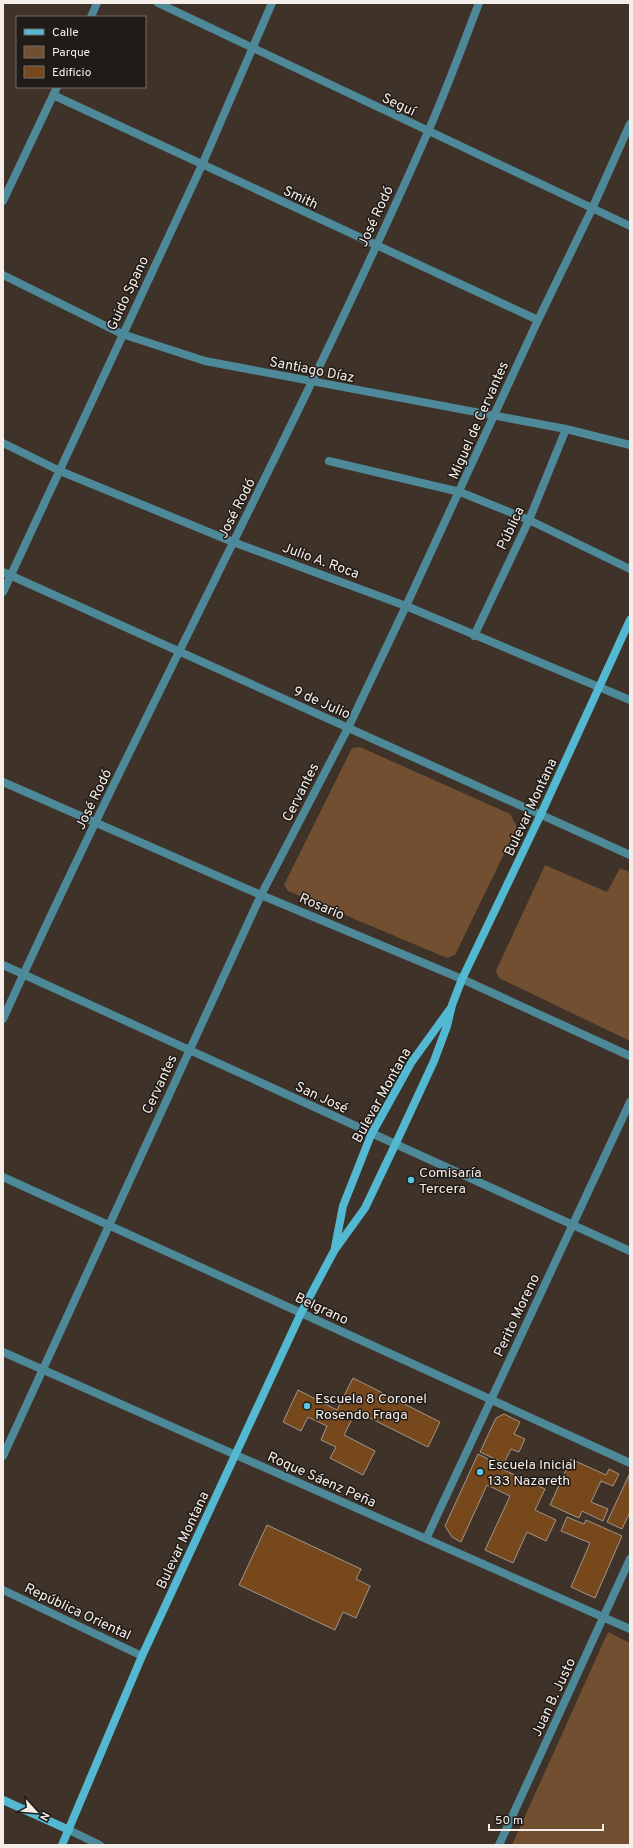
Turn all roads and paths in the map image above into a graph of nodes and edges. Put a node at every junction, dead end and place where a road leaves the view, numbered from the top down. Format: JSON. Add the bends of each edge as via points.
{"nodes":[{"id":1,"x":97,"y":3,"type":"edge"},
{"id":2,"x":158,"y":3,"type":"edge"},
{"id":3,"x":272,"y":3,"type":"edge"},
{"id":4,"x":479,"y":3,"type":"edge"},
{"id":5,"x":91,"y":16,"type":"edge"},
{"id":6,"x":252,"y":48,"type":"junction"},
{"id":7,"x":56,"y":88,"type":"edge"},
{"id":8,"x":53,"y":95,"type":"junction"},
{"id":9,"x":630,"y":124,"type":"edge"},
{"id":10,"x":428,"y":132,"type":"junction"},
{"id":11,"x":202,"y":165,"type":"junction"},
{"id":12,"x":3,"y":201,"type":"edge"},
{"id":13,"x":592,"y":209,"type":"junction"},
{"id":14,"x":630,"y":226,"type":"edge"},
{"id":15,"x":376,"y":245,"type":"junction"},
{"id":16,"x":3,"y":275,"type":"edge"},
{"id":17,"x":538,"y":320,"type":"junction"},
{"id":18,"x":122,"y":334,"type":"junction"},
{"id":19,"x":310,"y":382,"type":"junction"},
{"id":20,"x":494,"y":415,"type":"junction"},
{"id":21,"x":566,"y":429,"type":"junction"},
{"id":22,"x":3,"y":443,"type":"edge"},
{"id":23,"x":630,"y":445,"type":"edge"},
{"id":24,"x":329,"y":461,"type":"dead end"},
{"id":25,"x":60,"y":471,"type":"junction"},
{"id":26,"x":460,"y":492,"type":"junction"},
{"id":27,"x":529,"y":520,"type":"junction"},
{"id":28,"x":233,"y":542,"type":"junction"},
{"id":29,"x":630,"y":569,"type":"edge"},
{"id":30,"x":3,"y":572,"type":"edge"},
{"id":31,"x":11,"y":575,"type":"junction"},
{"id":32,"x":3,"y":592,"type":"edge"},
{"id":33,"x":406,"y":606,"type":"junction"},
{"id":34,"x":630,"y":621,"type":"edge"},
{"id":35,"x":474,"y":636,"type":"junction"},
{"id":36,"x":181,"y":652,"type":"junction"},
{"id":37,"x":600,"y":686,"type":"junction"},
{"id":38,"x":630,"y":700,"type":"edge"},
{"id":39,"x":348,"y":728,"type":"junction"},
{"id":40,"x":3,"y":782,"type":"edge"},
{"id":41,"x":542,"y":814,"type":"junction"},
{"id":42,"x":95,"y":823,"type":"junction"},
{"id":43,"x":630,"y":855,"type":"edge"},
{"id":44,"x":262,"y":895,"type":"junction"},
{"id":45,"x":3,"y":965,"type":"edge"},
{"id":46,"x":23,"y":974,"type":"junction"},
{"id":47,"x":462,"y":979,"type":"junction"},
{"id":48,"x":452,"y":1005,"type":"junction"},
{"id":49,"x":3,"y":1019,"type":"edge"},
{"id":50,"x":189,"y":1050,"type":"junction"},
{"id":51,"x":630,"y":1056,"type":"edge"},
{"id":52,"x":630,"y":1102,"type":"edge"},
{"id":53,"x":372,"y":1135,"type":"junction"},
{"id":54,"x":395,"y":1145,"type":"junction"},
{"id":55,"x":3,"y":1177,"type":"edge"},
{"id":56,"x":108,"y":1225,"type":"junction"},
{"id":57,"x":573,"y":1225,"type":"junction"},
{"id":58,"x":334,"y":1251,"type":"junction"},
{"id":59,"x":630,"y":1251,"type":"edge"},
{"id":60,"x":302,"y":1313,"type":"junction"},
{"id":61,"x":3,"y":1352,"type":"edge"},
{"id":62,"x":43,"y":1369,"type":"junction"},
{"id":63,"x":491,"y":1400,"type":"junction"},
{"id":64,"x":236,"y":1455,"type":"junction"},
{"id":65,"x":3,"y":1456,"type":"edge"},
{"id":66,"x":630,"y":1463,"type":"edge"},
{"id":67,"x":426,"y":1539,"type":"junction"},
{"id":68,"x":630,"y":1559,"type":"edge"},
{"id":69,"x":3,"y":1590,"type":"edge"},
{"id":70,"x":603,"y":1618,"type":"junction"},
{"id":71,"x":630,"y":1629,"type":"edge"},
{"id":72,"x":142,"y":1656,"type":"junction"},
{"id":73,"x":3,"y":1800,"type":"edge"},
{"id":74,"x":69,"y":1830,"type":"junction"},
{"id":75,"x":62,"y":1845,"type":"edge"},
{"id":76,"x":100,"y":1845,"type":"edge"},
{"id":77,"x":499,"y":1845,"type":"edge"}],
"edges":[{"from":1,"to":5,"type":"street"},
{"from":2,"to":6,"type":"street","name":"Seguí"},
{"from":3,"to":6,"type":"street","name":"Guido Spano"},
{"from":4,"to":10,"type":"street","name":"José Rodó"},
{"from":6,"to":10,"type":"street","name":"Seguí"},
{"from":6,"to":11,"type":"street","name":"Guido Spano"},
{"from":7,"to":8,"type":"street"},
{"from":8,"to":11,"type":"street","name":"Smith"},
{"from":8,"to":12,"type":"street"},
{"from":9,"to":13,"type":"street","name":"Miguel de Cervantes"},
{"from":10,"to":13,"type":"street","name":"Seguí"},
{"from":10,"to":15,"type":"street","name":"José Rodó"},
{"from":11,"to":15,"type":"street","name":"Smith"},
{"from":11,"to":18,"type":"street","name":"Guido Spano"},
{"from":13,"to":14,"type":"street","name":"Seguí"},
{"from":13,"to":17,"type":"street","name":"Miguel de Cervantes"},
{"from":15,"to":17,"type":"street","name":"Smith"},
{"from":15,"to":19,"type":"street","name":"José Rodó"},
{"from":16,"to":18,"type":"street","name":"Santiago Díaz"},
{"from":17,"to":20,"type":"street","name":"Miguel de Cervantes"},
{"from":18,"to":19,"type":"street","name":"Santiago Díaz","via":[[205,362]]},
{"from":18,"to":25,"type":"street","name":"Guido Spano"},
{"from":19,"to":20,"type":"street","name":"Santiago Díaz"},
{"from":19,"to":28,"type":"street","name":"José Rodó"},
{"from":20,"to":21,"type":"street","name":"Santiago Díaz"},
{"from":20,"to":26,"type":"street","name":"Miguel de Cervantes"},
{"from":21,"to":23,"type":"street","name":"Santiago Díaz"},
{"from":21,"to":27,"type":"street","name":"Pública"},
{"from":22,"to":25,"type":"street","name":"Julio A. Roca"},
{"from":24,"to":26,"type":"street"},
{"from":25,"to":28,"type":"street","name":"Julio A. Roca"},
{"from":25,"to":31,"type":"street","name":"Guido Spano"},
{"from":26,"to":27,"type":"street"},
{"from":26,"to":33,"type":"street","name":"Miguel de Cervantes"},
{"from":27,"to":29,"type":"street"},
{"from":27,"to":35,"type":"street","name":"Pública"},
{"from":28,"to":33,"type":"street","name":"Julio A. Roca"},
{"from":28,"to":36,"type":"street","name":"José Rodó"},
{"from":30,"to":31,"type":"street","name":"9 de Julio"},
{"from":31,"to":32,"type":"street","name":"Guido Spano"},
{"from":31,"to":36,"type":"street","name":"9 de Julio"},
{"from":33,"to":35,"type":"street","name":"Julio A. Roca"},
{"from":33,"to":39,"type":"street","name":"Miguel de Cervantes"},
{"from":34,"to":37,"type":"main road","name":"Bulevar Montana"},
{"from":35,"to":37,"type":"street","name":"Julio A. Roca"},
{"from":36,"to":39,"type":"street","name":"9 de Julio"},
{"from":36,"to":42,"type":"street","name":"José Rodó"},
{"from":37,"to":38,"type":"street","name":"Julio A. Roca"},
{"from":37,"to":41,"type":"main road","name":"Bulevar Montana"},
{"from":39,"to":41,"type":"street","name":"9 de Julio"},
{"from":39,"to":44,"type":"street","name":"Cervantes"},
{"from":40,"to":42,"type":"street","name":"Rosario"},
{"from":41,"to":43,"type":"street","name":"9 de Julio"},
{"from":41,"to":47,"type":"main road","name":"Bulevar Montana"},
{"from":42,"to":44,"type":"street","name":"Rosario"},
{"from":42,"to":46,"type":"street","name":"José Rodó"},
{"from":44,"to":47,"type":"street","name":"Rosario"},
{"from":44,"to":50,"type":"street","name":"Cervantes"},
{"from":45,"to":46,"type":"street","name":"San José"},
{"from":46,"to":49,"type":"street","name":"José Rodó"},
{"from":46,"to":50,"type":"street","name":"San José"},
{"from":47,"to":48,"type":"main road","name":"Bulevar Montana"},
{"from":47,"to":51,"type":"street","name":"Rosario"},
{"from":48,"to":53,"type":"main road","name":"Bulevar Montana","via":[[411,1063]]},
{"from":48,"to":54,"type":"main road","name":"Bulevar Montana","via":[[448,1026],[434,1061]]},
{"from":50,"to":53,"type":"street","name":"San José"},
{"from":50,"to":56,"type":"street","name":"Cervantes"},
{"from":52,"to":57,"type":"street","name":"Perito Moreno"},
{"from":53,"to":54,"type":"street","name":"San José"},
{"from":53,"to":58,"type":"main road","name":"Bulevar Montana","via":[[343,1206]]},
{"from":54,"to":57,"type":"street","name":"San José"},
{"from":54,"to":58,"type":"main road","name":"Bulevar Montana","via":[[364,1208]]},
{"from":55,"to":56,"type":"street","name":"Belgrano"},
{"from":56,"to":60,"type":"street","name":"Belgrano"},
{"from":56,"to":62,"type":"street","name":"Cervantes"},
{"from":57,"to":59,"type":"street","name":"San José"},
{"from":57,"to":63,"type":"street","name":"Perito Moreno"},
{"from":58,"to":60,"type":"main road","name":"Bulevar Montana"},
{"from":60,"to":63,"type":"street","name":"Belgrano"},
{"from":60,"to":64,"type":"main road","name":"Bulevar Montana"},
{"from":61,"to":62,"type":"street","name":"Roque Sáenz Peña"},
{"from":62,"to":64,"type":"street","name":"Roque Sáenz Peña"},
{"from":62,"to":65,"type":"street","name":"Cervantes"},
{"from":63,"to":66,"type":"street","name":"Belgrano"},
{"from":63,"to":67,"type":"street","name":"Perito Moreno"},
{"from":64,"to":67,"type":"street","name":"Roque Sáenz Peña"},
{"from":64,"to":72,"type":"main road","name":"Bulevar Montana"},
{"from":67,"to":70,"type":"street","name":"Roque Sáenz Peña"},
{"from":68,"to":70,"type":"street","name":"Juan B. Justo"},
{"from":69,"to":72,"type":"street","name":"República Oriental"},
{"from":70,"to":71,"type":"street","name":"Roque Sáenz Peña"},
{"from":70,"to":77,"type":"street","name":"Juan B. Justo"},
{"from":72,"to":74,"type":"main road","name":"Bulevar Montana"},
{"from":73,"to":74,"type":"main road"},
{"from":74,"to":75,"type":"main road","name":"Bulevar Montana"},
{"from":74,"to":76,"type":"street"}]}
